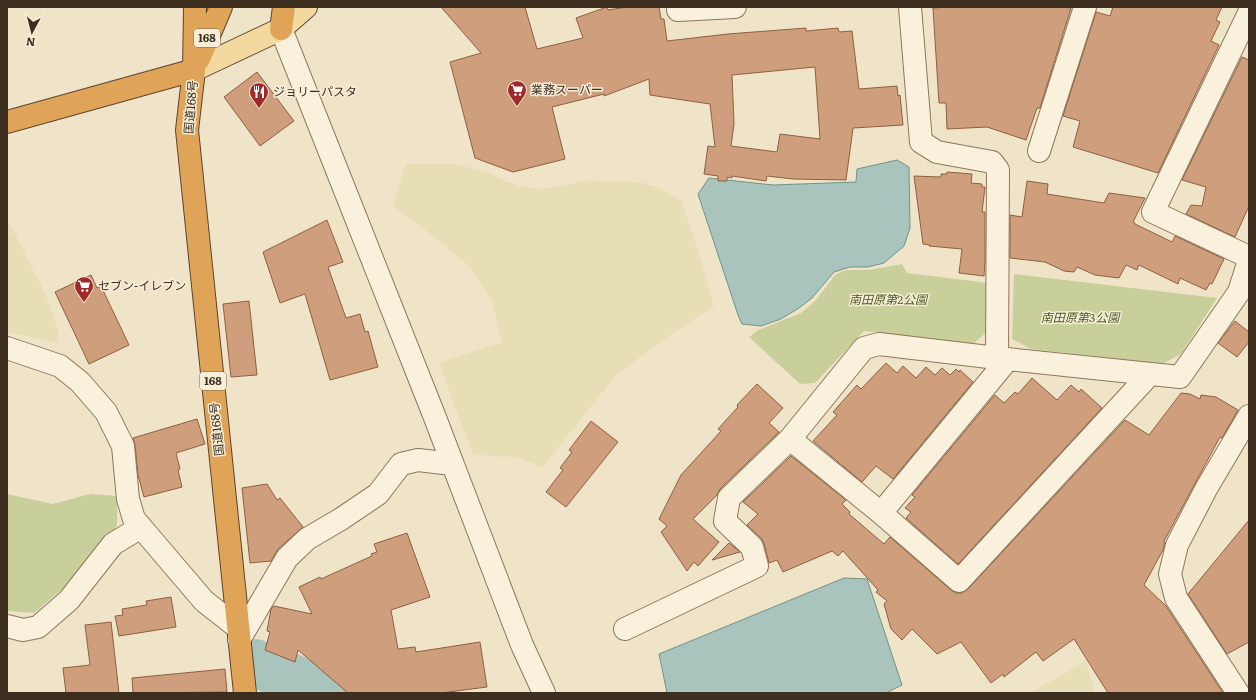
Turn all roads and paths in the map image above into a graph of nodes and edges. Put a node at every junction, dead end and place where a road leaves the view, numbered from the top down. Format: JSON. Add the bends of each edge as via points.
{"nodes":[{"id":1,"x":195,"y":7,"type":"edge"},
{"id":2,"x":221,"y":7,"type":"edge"},
{"id":3,"x":284,"y":7,"type":"edge"},
{"id":4,"x":306,"y":7,"type":"edge"},
{"id":5,"x":678,"y":7,"type":"edge"},
{"id":6,"x":735,"y":7,"type":"edge"},
{"id":7,"x":910,"y":7,"type":"edge"},
{"id":8,"x":1085,"y":7,"type":"edge"},
{"id":9,"x":1249,"y":13,"type":"edge"},
{"id":10,"x":281,"y":29,"type":"junction"},
{"id":11,"x":194,"y":70,"type":"junction"},
{"id":12,"x":7,"y":122,"type":"edge"},
{"id":13,"x":1039,"y":151,"type":"dead end"},
{"id":14,"x":1249,"y":257,"type":"edge"},
{"id":15,"x":1249,"y":261,"type":"edge"},
{"id":16,"x":7,"y":348,"type":"edge"},
{"id":17,"x":1002,"y":359,"type":"junction"},
{"id":18,"x":1150,"y":374,"type":"junction"},
{"id":19,"x":1249,"y":416,"type":"edge"},
{"id":20,"x":790,"y":439,"type":"junction"},
{"id":21,"x":452,"y":464,"type":"junction"},
{"id":22,"x":881,"y":513,"type":"junction"},
{"id":23,"x":141,"y":527,"type":"junction"},
{"id":24,"x":7,"y":626,"type":"edge"},
{"id":25,"x":625,"y":629,"type":"dead end"},
{"id":26,"x":238,"y":634,"type":"junction"},
{"id":27,"x":245,"y":693,"type":"edge"},
{"id":28,"x":544,"y":693,"type":"edge"},
{"id":29,"x":1238,"y":693,"type":"edge"}],
"edges":[{"from":1,"to":11,"type":"highway","name":"国道168号","number":"168"},
{"from":2,"to":11,"type":"highway","name":"国道168号","number":"168"},
{"from":3,"to":10,"type":"highway"},
{"from":4,"to":10,"type":"main road"},
{"from":5,"to":6,"type":"street","via":[[678,10]]},
{"from":7,"to":17,"type":"street","via":[[921,142],[937,152],[992,162],[998,170]]},
{"from":8,"to":13,"type":"street"},
{"from":9,"to":14,"type":"street","via":[[1153,212]]},
{"from":10,"to":11,"type":"main road"},
{"from":10,"to":21,"type":"street"},
{"from":11,"to":12,"type":"highway","name":"国道168号"},
{"from":11,"to":26,"type":"highway","name":"国道168号","number":"168","via":[[187,130]]},
{"from":15,"to":18,"type":"street","via":[[1239,292],[1180,377]]},
{"from":16,"to":23,"type":"street","via":[[60,366],[80,382],[106,412],[123,446],[128,499],[134,519]]},
{"from":17,"to":18,"type":"street"},
{"from":17,"to":20,"type":"street","via":[[879,344],[864,348]]},
{"from":17,"to":22,"type":"street"},
{"from":18,"to":22,"type":"street","via":[[959,580]]},
{"from":19,"to":29,"type":"street","via":[[1177,544],[1170,574],[1176,598]]},
{"from":20,"to":22,"type":"street"},
{"from":20,"to":25,"type":"street","via":[[729,498],[725,521],[752,547],[757,566]]},
{"from":21,"to":26,"type":"street","via":[[418,460],[401,464],[378,494],[307,539],[287,558]]},
{"from":21,"to":28,"type":"street","via":[[522,645]]},
{"from":23,"to":24,"type":"street","via":[[113,544],[69,600],[38,627],[23,630]]},
{"from":23,"to":26,"type":"street","via":[[204,600]]},
{"from":26,"to":27,"type":"highway","name":"国道168号","number":"168"}]}
